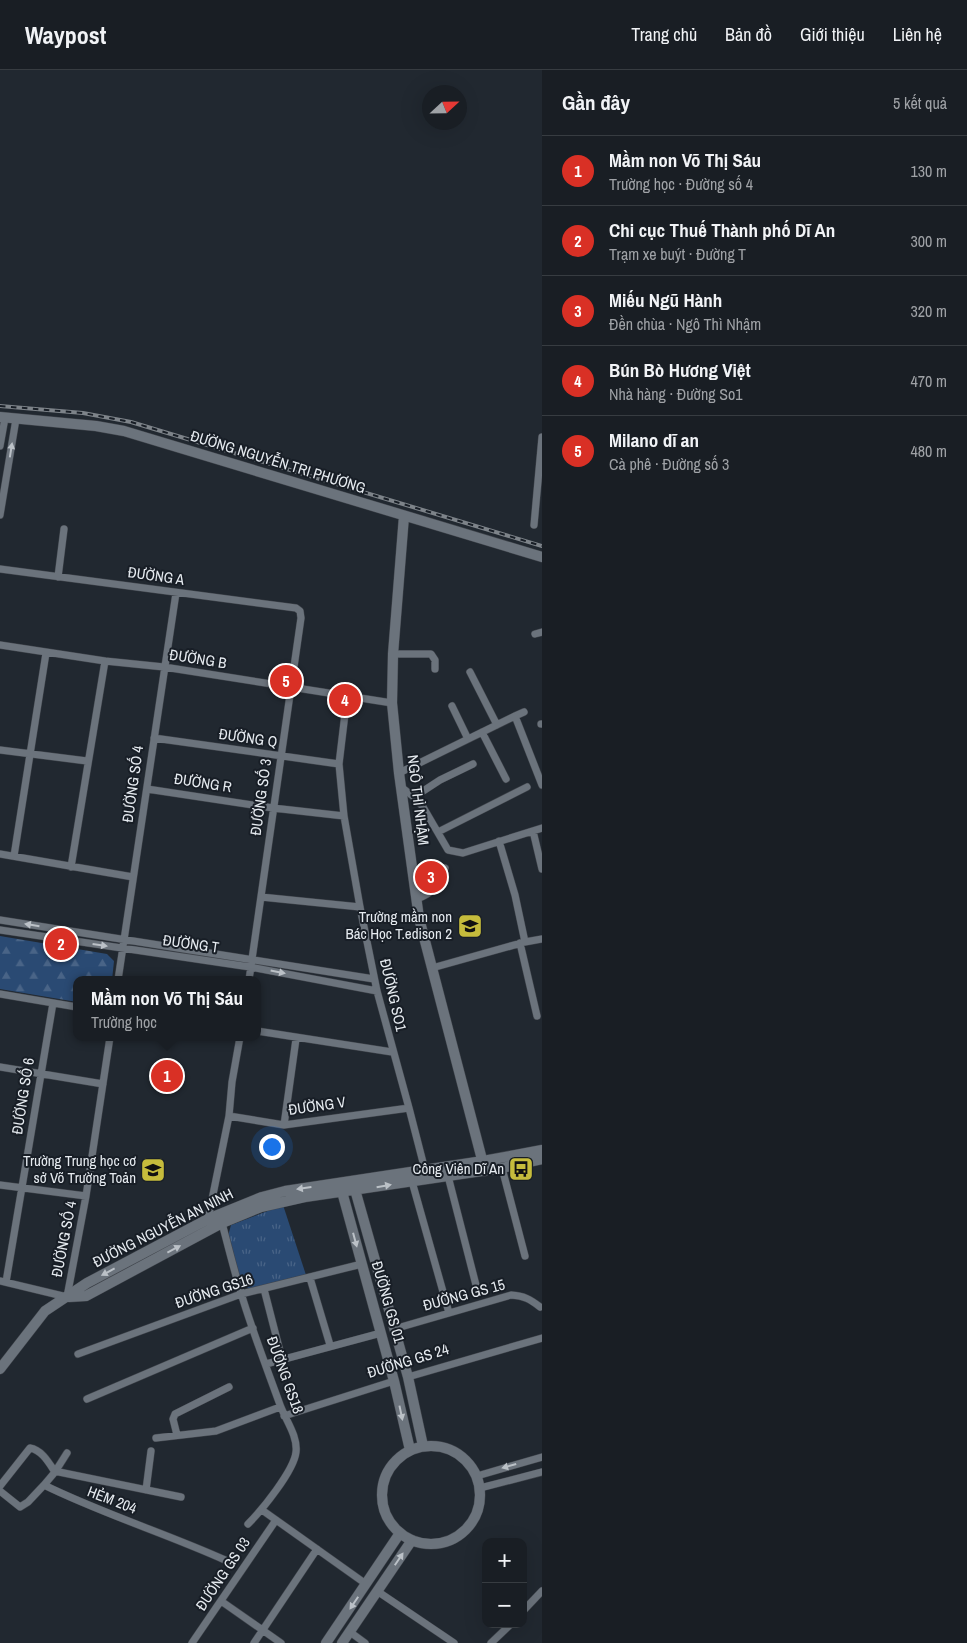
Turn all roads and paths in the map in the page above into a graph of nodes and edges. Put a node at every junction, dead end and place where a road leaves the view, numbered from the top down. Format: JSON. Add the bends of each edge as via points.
{"nodes":[{"id":1,"x":2,"y":417,"type":"edge"},
{"id":2,"x":16,"y":419,"type":"junction"},
{"id":3,"x":542,"y":437,"type":"edge"},
{"id":4,"x":0,"y":446,"type":"edge"},
{"id":5,"x":0,"y":515,"type":"edge"},
{"id":6,"x":404,"y":516,"type":"junction"},
{"id":7,"x":534,"y":525,"type":"dead end"},
{"id":8,"x":64,"y":529,"type":"dead end"},
{"id":9,"x":542,"y":557,"type":"edge"},
{"id":10,"x":0,"y":569,"type":"edge"},
{"id":11,"x":58,"y":577,"type":"junction"},
{"id":12,"x":176,"y":593,"type":"junction"},
{"id":13,"x":301,"y":618,"type":"joint"},
{"id":14,"x":0,"y":645,"type":"edge"},
{"id":15,"x":46,"y":653,"type":"junction"},
{"id":16,"x":393,"y":654,"type":"junction"},
{"id":17,"x":106,"y":662,"type":"junction"},
{"id":18,"x":164,"y":667,"type":"junction"},
{"id":19,"x":435,"y":669,"type":"dead end"},
{"id":20,"x":470,"y":672,"type":"dead end"},
{"id":21,"x":290,"y":688,"type":"junction"},
{"id":22,"x":347,"y":697,"type":"junction"},
{"id":23,"x":392,"y":703,"type":"junction"},
{"id":24,"x":452,"y":706,"type":"dead end"},
{"id":25,"x":524,"y":712,"type":"dead end"},
{"id":26,"x":515,"y":716,"type":"junction"},
{"id":27,"x":497,"y":725,"type":"junction"},
{"id":28,"x":482,"y":732,"type":"junction"},
{"id":29,"x":154,"y":738,"type":"junction"},
{"id":30,"x":468,"y":739,"type":"junction"},
{"id":31,"x":0,"y":750,"type":"edge"},
{"id":32,"x":30,"y":754,"type":"junction"},
{"id":33,"x":280,"y":757,"type":"junction"},
{"id":34,"x":88,"y":761,"type":"junction"},
{"id":35,"x":339,"y":764,"type":"junction"},
{"id":36,"x":473,"y":764,"type":"dead end"},
{"id":37,"x":399,"y":773,"type":"junction"},
{"id":38,"x":506,"y":779,"type":"dead end"},
{"id":39,"x":542,"y":785,"type":"edge"},
{"id":40,"x":401,"y":787,"type":"junction"},
{"id":41,"x":527,"y":787,"type":"dead end"},
{"id":42,"x":147,"y":788,"type":"junction"},
{"id":43,"x":414,"y":797,"type":"junction"},
{"id":44,"x":273,"y":808,"type":"junction"},
{"id":45,"x":344,"y":816,"type":"junction"},
{"id":46,"x":542,"y":828,"type":"edge"},
{"id":47,"x":533,"y":831,"type":"junction"},
{"id":48,"x":438,"y":832,"type":"junction"},
{"id":49,"x":499,"y":841,"type":"junction"},
{"id":50,"x":0,"y":854,"type":"edge"},
{"id":51,"x":14,"y":856,"type":"junction"},
{"id":52,"x":71,"y":867,"type":"junction"},
{"id":53,"x":445,"y":868,"type":"dead end"},
{"id":54,"x":542,"y":869,"type":"edge"},
{"id":55,"x":133,"y":877,"type":"junction"},
{"id":56,"x":260,"y":897,"type":"junction"},
{"id":57,"x":416,"y":899,"type":"junction"},
{"id":58,"x":360,"y":907,"type":"junction"},
{"id":59,"x":0,"y":920,"type":"edge"},
{"id":60,"x":0,"y":930,"type":"edge"},
{"id":61,"x":124,"y":939,"type":"junction"},
{"id":62,"x":542,"y":939,"type":"edge"},
{"id":63,"x":523,"y":942,"type":"junction"},
{"id":64,"x":122,"y":948,"type":"junction"},
{"id":65,"x":252,"y":959,"type":"junction"},
{"id":66,"x":250,"y":967,"type":"junction"},
{"id":67,"x":432,"y":968,"type":"junction"},
{"id":68,"x":118,"y":976,"type":"edge"},
{"id":69,"x":249,"y":976,"type":"edge"},
{"id":70,"x":374,"y":979,"type":"junction"},
{"id":71,"x":376,"y":991,"type":"junction"},
{"id":72,"x":0,"y":994,"type":"edge"},
{"id":73,"x":53,"y":1003,"type":"junction"},
{"id":74,"x":73,"y":1006,"type":"edge"},
{"id":75,"x":537,"y":1016,"type":"dead end"},
{"id":76,"x":261,"y":1032,"type":"edge"},
{"id":77,"x":296,"y":1038,"type":"junction"},
{"id":78,"x":109,"y":1041,"type":"edge"},
{"id":79,"x":239,"y":1041,"type":"edge"},
{"id":80,"x":392,"y":1052,"type":"junction"},
{"id":81,"x":0,"y":1067,"type":"edge"},
{"id":82,"x":40,"y":1073,"type":"junction"},
{"id":83,"x":103,"y":1084,"type":"junction"},
{"id":84,"x":409,"y":1108,"type":"junction"},
{"id":85,"x":229,"y":1116,"type":"junction"},
{"id":86,"x":284,"y":1125,"type":"junction"},
{"id":87,"x":542,"y":1150,"type":"edge"},
{"id":88,"x":542,"y":1159,"type":"edge"},
{"id":89,"x":484,"y":1166,"type":"junction"},
{"id":90,"x":502,"y":1168,"type":"junction"},
{"id":91,"x":426,"y":1174,"type":"junction"},
{"id":92,"x":448,"y":1176,"type":"junction"},
{"id":93,"x":410,"y":1177,"type":"junction"},
{"id":94,"x":0,"y":1185,"type":"edge"},
{"id":95,"x":354,"y":1186,"type":"junction"},
{"id":96,"x":22,"y":1188,"type":"junction"},
{"id":97,"x":341,"y":1188,"type":"junction"},
{"id":98,"x":86,"y":1196,"type":"junction"},
{"id":99,"x":220,"y":1219,"type":"junction"},
{"id":100,"x":208,"y":1220,"type":"junction"},
{"id":101,"x":525,"y":1256,"type":"dead end"},
{"id":102,"x":374,"y":1261,"type":"junction"},
{"id":103,"x":362,"y":1264,"type":"junction"},
{"id":104,"x":310,"y":1278,"type":"junction"},
{"id":105,"x":3,"y":1282,"type":"edge"},
{"id":106,"x":264,"y":1289,"type":"junction"},
{"id":107,"x":477,"y":1289,"type":"dead end"},
{"id":108,"x":241,"y":1294,"type":"junction"},
{"id":109,"x":67,"y":1297,"type":"junction"},
{"id":110,"x":541,"y":1306,"type":"edge"},
{"id":111,"x":449,"y":1313,"type":"junction"},
{"id":112,"x":542,"y":1315,"type":"edge"},
{"id":113,"x":253,"y":1328,"type":"junction"},
{"id":114,"x":394,"y":1329,"type":"junction"},
{"id":115,"x":381,"y":1333,"type":"junction"},
{"id":116,"x":542,"y":1338,"type":"edge"},
{"id":117,"x":330,"y":1346,"type":"junction"},
{"id":118,"x":78,"y":1354,"type":"dead end"},
{"id":119,"x":282,"y":1359,"type":"junction"},
{"id":120,"x":266,"y":1364,"type":"junction"},
{"id":121,"x":0,"y":1370,"type":"edge"},
{"id":122,"x":408,"y":1377,"type":"junction"},
{"id":123,"x":394,"y":1381,"type":"junction"},
{"id":124,"x":229,"y":1387,"type":"dead end"},
{"id":125,"x":87,"y":1399,"type":"dead end"},
{"id":126,"x":280,"y":1407,"type":"junction"},
{"id":127,"x":284,"y":1416,"type":"junction"},
{"id":128,"x":177,"y":1436,"type":"junction"},
{"id":129,"x":156,"y":1438,"type":"dead end"},
{"id":130,"x":423,"y":1446,"type":"junction"},
{"id":131,"x":410,"y":1450,"type":"junction"},
{"id":132,"x":151,"y":1451,"type":"dead end"},
{"id":133,"x":66,"y":1453,"type":"dead end"},
{"id":134,"x":542,"y":1457,"type":"edge"},
{"id":135,"x":55,"y":1472,"type":"junction"},
{"id":136,"x":542,"y":1472,"type":"edge"},
{"id":137,"x":477,"y":1476,"type":"junction"},
{"id":138,"x":0,"y":1486,"type":"edge"},
{"id":139,"x":44,"y":1486,"type":"junction"},
{"id":140,"x":480,"y":1488,"type":"junction"},
{"id":141,"x":146,"y":1490,"type":"junction"},
{"id":142,"x":0,"y":1491,"type":"edge"},
{"id":143,"x":181,"y":1497,"type":"dead end"},
{"id":144,"x":262,"y":1510,"type":"junction"},
{"id":145,"x":276,"y":1520,"type":"junction"},
{"id":146,"x":248,"y":1524,"type":"dead end"},
{"id":147,"x":400,"y":1533,"type":"junction"},
{"id":148,"x":412,"y":1540,"type":"junction"},
{"id":149,"x":317,"y":1550,"type":"junction"},
{"id":150,"x":226,"y":1560,"type":"dead end"},
{"id":151,"x":366,"y":1584,"type":"junction"},
{"id":152,"x":542,"y":1591,"type":"edge"},
{"id":153,"x":377,"y":1592,"type":"junction"},
{"id":154,"x":221,"y":1601,"type":"junction"},
{"id":155,"x":527,"y":1607,"type":"edge"},
{"id":156,"x":507,"y":1628,"type":"edge"},
{"id":157,"x":262,"y":1630,"type":"junction"},
{"id":158,"x":350,"y":1632,"type":"junction"},
{"id":159,"x":192,"y":1643,"type":"edge"},
{"id":160,"x":254,"y":1643,"type":"edge"},
{"id":161,"x":281,"y":1643,"type":"edge"},
{"id":162,"x":326,"y":1643,"type":"edge"},
{"id":163,"x":342,"y":1643,"type":"edge"},
{"id":164,"x":365,"y":1643,"type":"edge"},
{"id":165,"x":454,"y":1643,"type":"edge"},
{"id":166,"x":491,"y":1643,"type":"edge"}],
"edges":[{"from":1,"to":2,"type":"street","name":"ĐƯỜNG NGUYỄN TRI PHƯƠNG"},
{"from":1,"to":4,"type":"street"},
{"from":5,"to":2,"type":"street","one_way":true},
{"from":2,"to":6,"type":"street","name":"ĐƯỜNG NGUYỄN TRI PHƯƠNG","via":[[124,431]]},
{"from":3,"to":7,"type":"street"},
{"from":6,"to":9,"type":"street","name":"ĐƯỜNG NGUYỄN TRI PHƯƠNG"},
{"from":6,"to":16,"type":"street","name":"NGÔ THÌ NHẬM"},
{"from":8,"to":11,"type":"street"},
{"from":10,"to":11,"type":"street","name":"ĐƯỜNG A"},
{"from":11,"to":12,"type":"street","name":"ĐƯỜNG A"},
{"from":12,"to":13,"type":"street","name":"ĐƯỜNG A","via":[[296,608]]},
{"from":12,"to":18,"type":"street","name":"ĐƯỜNG SỐ 4"},
{"from":13,"to":21,"type":"street","name":"ĐƯỜNG SỐ 3"},
{"from":14,"to":15,"type":"street","name":"ĐƯỜNG B"},
{"from":15,"to":17,"type":"street","name":"ĐƯỜNG B"},
{"from":15,"to":32,"type":"street"},
{"from":16,"to":19,"type":"street","via":[[431,654]]},
{"from":16,"to":23,"type":"street","name":"NGÔ THÌ NHẬM"},
{"from":17,"to":18,"type":"street","name":"ĐƯỜNG B"},
{"from":17,"to":34,"type":"street"},
{"from":18,"to":21,"type":"street","name":"ĐƯỜNG B"},
{"from":18,"to":29,"type":"street","name":"ĐƯỜNG SỐ 4"},
{"from":20,"to":27,"type":"street"},
{"from":21,"to":22,"type":"street","name":"ĐƯỜNG B"},
{"from":21,"to":33,"type":"street","name":"ĐƯỜNG SỐ 3"},
{"from":22,"to":23,"type":"street","name":"ĐƯỜNG B"},
{"from":22,"to":35,"type":"street","name":"ĐƯỜNG SO1"},
{"from":23,"to":37,"type":"street","name":"NGÔ THÌ NHẬM"},
{"from":24,"to":30,"type":"street"},
{"from":25,"to":26,"type":"street"},
{"from":26,"to":27,"type":"street"},
{"from":26,"to":39,"type":"street"},
{"from":27,"to":28,"type":"street"},
{"from":28,"to":30,"type":"street"},
{"from":28,"to":38,"type":"street"},
{"from":29,"to":33,"type":"street","name":"ĐƯỜNG Q"},
{"from":29,"to":42,"type":"street","name":"ĐƯỜNG SỐ 4"},
{"from":30,"to":37,"type":"street"},
{"from":31,"to":32,"type":"street"},
{"from":32,"to":34,"type":"street"},
{"from":32,"to":51,"type":"street"},
{"from":33,"to":35,"type":"street","name":"ĐƯỜNG Q"},
{"from":33,"to":44,"type":"street","name":"ĐƯỜNG SỐ 3"},
{"from":34,"to":52,"type":"street"},
{"from":35,"to":45,"type":"street","name":"ĐƯỜNG SO1"},
{"from":36,"to":43,"type":"street"},
{"from":37,"to":40,"type":"street","name":"NGÔ THÌ NHẬM"},
{"from":40,"to":43,"type":"street"},
{"from":40,"to":57,"type":"street","name":"NGÔ THÌ NHẬM"},
{"from":41,"to":48,"type":"street"},
{"from":42,"to":44,"type":"street","name":"ĐƯỜNG R"},
{"from":42,"to":55,"type":"street","name":"ĐƯỜNG SỐ 4"},
{"from":43,"to":48,"type":"street"},
{"from":44,"to":45,"type":"street","name":"ĐƯỜNG R"},
{"from":44,"to":56,"type":"street","name":"ĐƯỜNG SỐ 3"},
{"from":45,"to":58,"type":"street","name":"ĐƯỜNG SO1"},
{"from":46,"to":47,"type":"street"},
{"from":47,"to":49,"type":"street"},
{"from":47,"to":54,"type":"street"},
{"from":48,"to":49,"type":"street","via":[[448,850],[455,852]]},
{"from":49,"to":63,"type":"street","via":[[515,895]]},
{"from":50,"to":51,"type":"street"},
{"from":51,"to":52,"type":"street"},
{"from":52,"to":55,"type":"street"},
{"from":53,"to":57,"type":"street","via":[[439,884]]},
{"from":55,"to":61,"type":"street","name":"ĐƯỜNG SỐ 4"},
{"from":56,"to":58,"type":"street"},
{"from":56,"to":65,"type":"street","name":"ĐƯỜNG SỐ 3"},
{"from":57,"to":67,"type":"street","name":"NGÔ THÌ NHẬM"},
{"from":58,"to":70,"type":"street","name":"ĐƯỜNG SO1"},
{"from":61,"to":59,"type":"street","name":"ĐƯỜNG T","one_way":true},
{"from":60,"to":64,"type":"street","name":"ĐƯỜNG T","one_way":true},
{"from":61,"to":64,"type":"street","name":"ĐƯỜNG SỐ 4"},
{"from":61,"to":65,"type":"street","name":"ĐƯỜNG T"},
{"from":62,"to":63,"type":"street"},
{"from":63,"to":67,"type":"street"},
{"from":63,"to":75,"type":"street"},
{"from":64,"to":66,"type":"street","name":"ĐƯỜNG T"},
{"from":64,"to":68,"type":"street","name":"ĐƯỜNG SỐ 4"},
{"from":65,"to":66,"type":"street","name":"ĐƯỜNG SỐ 3"},
{"from":65,"to":70,"type":"street","name":"ĐƯỜNG T"},
{"from":66,"to":69,"type":"street","name":"ĐƯỜNG SỐ 3"},
{"from":66,"to":71,"type":"street","name":"ĐƯỜNG T","one_way":true},
{"from":67,"to":89,"type":"street","name":"NGÔ THÌ NHẬM"},
{"from":70,"to":71,"type":"street","name":"ĐƯỜNG SO1"},
{"from":71,"to":80,"type":"street","name":"ĐƯỜNG SO1"},
{"from":72,"to":73,"type":"street"},
{"from":73,"to":74,"type":"street"},
{"from":73,"to":82,"type":"street","name":"ĐƯỜNG SỐ 6"},
{"from":76,"to":77,"type":"street"},
{"from":77,"to":80,"type":"street"},
{"from":77,"to":86,"type":"street"},
{"from":78,"to":83,"type":"street","name":"ĐƯỜNG SỐ 4"},
{"from":79,"to":85,"type":"street"},
{"from":80,"to":84,"type":"street","name":"ĐƯỜNG SO1"},
{"from":81,"to":82,"type":"street"},
{"from":82,"to":83,"type":"street"},
{"from":82,"to":96,"type":"street","name":"ĐƯỜNG SỐ 6"},
{"from":83,"to":98,"type":"street","name":"ĐƯỜNG SỐ 4"},
{"from":84,"to":86,"type":"street","name":"ĐƯỜNG V"},
{"from":84,"to":91,"type":"street","name":"ĐƯỜNG SO1"},
{"from":85,"to":86,"type":"street","name":"ĐƯỜNG V"},
{"from":85,"to":100,"type":"street"},
{"from":87,"to":89,"type":"street"},
{"from":88,"to":90,"type":"street"},
{"from":89,"to":90,"type":"street"},
{"from":89,"to":91,"type":"street"},
{"from":89,"to":92,"type":"street"},
{"from":90,"to":101,"type":"street"},
{"from":91,"to":92,"type":"street"},
{"from":91,"to":93,"type":"street"},
{"from":92,"to":107,"type":"street"},
{"from":93,"to":95,"type":"street"},
{"from":93,"to":111,"type":"street"},
{"from":94,"to":96,"type":"street"},
{"from":95,"to":97,"type":"street"},
{"from":95,"to":102,"type":"street","name":"ĐƯỜNG GS 01"},
{"from":96,"to":98,"type":"street"},
{"from":96,"to":105,"type":"street","name":"ĐƯỜNG SỐ 6"},
{"from":97,"to":99,"type":"street"},
{"from":97,"to":103,"type":"street","name":"ĐƯỜNG GS 01","one_way":true},
{"from":98,"to":109,"type":"street","name":"ĐƯỜNG SỐ 4"},
{"from":99,"to":100,"type":"street","name":"ĐƯỜNG NGUYỄN AN NINH"},
{"from":99,"to":108,"type":"street","name":"ĐƯỜNG GS18"},
{"from":109,"to":99,"type":"street","one_way":true,"via":[[86,1296]]},
{"from":100,"to":109,"type":"street","name":"ĐƯỜNG NGUYỄN AN NINH","one_way":true,"via":[[87,1283]]},
{"from":102,"to":103,"type":"street"},
{"from":102,"to":114,"type":"street","name":"ĐƯỜNG GS 01"},
{"from":103,"to":104,"type":"street","name":"ĐƯỜNG GS16"},
{"from":103,"to":115,"type":"street","name":"ĐƯỜNG GS 01"},
{"from":104,"to":106,"type":"street","name":"ĐƯỜNG GS16"},
{"from":104,"to":117,"type":"street"},
{"from":105,"to":109,"type":"street"},
{"from":106,"to":108,"type":"street","name":"ĐƯỜNG GS16"},
{"from":106,"to":119,"type":"street"},
{"from":108,"to":113,"type":"street","name":"ĐƯỜNG GS18"},
{"from":108,"to":118,"type":"street","name":"ĐƯỜNG GS16"},
{"from":109,"to":121,"type":"street","name":"ĐƯỜNG NGUYỄN AN NINH","via":[[45,1311]]},
{"from":110,"to":111,"type":"street","name":"ĐƯỜNG GS 15","via":[[523,1296],[511,1295]]},
{"from":110,"to":112,"type":"street"},
{"from":111,"to":114,"type":"street","name":"ĐƯỜNG GS 15"},
{"from":113,"to":120,"type":"street","name":"ĐƯỜNG GS18"},
{"from":113,"to":125,"type":"street"},
{"from":114,"to":115,"type":"street"},
{"from":114,"to":122,"type":"street","name":"ĐƯỜNG GS 01"},
{"from":115,"to":117,"type":"street"},
{"from":115,"to":123,"type":"street","name":"ĐƯỜNG GS 01"},
{"from":116,"to":122,"type":"street","name":"ĐƯỜNG GS 24"},
{"from":117,"to":119,"type":"street"},
{"from":119,"to":120,"type":"street"},
{"from":120,"to":126,"type":"street","name":"ĐƯỜNG GS18"},
{"from":122,"to":123,"type":"street","name":"ĐƯỜNG GS 24"},
{"from":122,"to":130,"type":"street","name":"ĐƯỜNG GS 01"},
{"from":123,"to":127,"type":"street","name":"ĐƯỜNG GS 24"},
{"from":123,"to":131,"type":"street","name":"ĐƯỜNG GS 01","one_way":true},
{"from":124,"to":128,"type":"street","via":[[174,1414]]},
{"from":126,"to":127,"type":"street","name":"ĐƯỜNG GS18"},
{"from":126,"to":128,"type":"street","via":[[216,1431]]},
{"from":127,"to":144,"type":"street","name":"ĐƯỜNG GS18","via":[[295,1440],[295,1456]]},
{"from":128,"to":129,"type":"street"},
{"from":130,"to":131,"type":"street"},
{"from":130,"to":137,"type":"street","via":[[449,1448],[470,1464]]},
{"from":131,"to":147,"type":"street","via":[[389,1469],[382,1496],[384,1510]]},
{"from":132,"to":141,"type":"street"},
{"from":133,"to":135,"type":"street"},
{"from":134,"to":137,"type":"street","one_way":true},
{"from":135,"to":138,"type":"street","via":[[47,1459],[30,1448]]},
{"from":135,"to":139,"type":"street"},
{"from":135,"to":141,"type":"street"},
{"from":136,"to":140,"type":"street"},
{"from":137,"to":140,"type":"street"},
{"from":139,"to":142,"type":"street","via":[[20,1507]]},
{"from":139,"to":150,"type":"street","name":"HẺM 204"},
{"from":140,"to":148,"type":"street","via":[[480,1503],[467,1529],[441,1543],[426,1544]]},
{"from":141,"to":143,"type":"street"},
{"from":144,"to":145,"type":"street"},
{"from":144,"to":146,"type":"street","name":"ĐƯỜNG GS18"},
{"from":145,"to":149,"type":"street"},
{"from":145,"to":154,"type":"street","name":"ĐƯỜNG GS 03"},
{"from":147,"to":148,"type":"street"},
{"from":147,"to":151,"type":"street"},
{"from":153,"to":148,"type":"street","one_way":true},
{"from":149,"to":151,"type":"street"},
{"from":149,"to":157,"type":"street"},
{"from":151,"to":153,"type":"street"},
{"from":151,"to":162,"type":"street","one_way":true},
{"from":152,"to":155,"type":"street"},
{"from":153,"to":158,"type":"street"},
{"from":153,"to":165,"type":"street"},
{"from":154,"to":157,"type":"street"},
{"from":154,"to":159,"type":"street","name":"ĐƯỜNG GS 03"},
{"from":156,"to":166,"type":"street"},
{"from":157,"to":160,"type":"street"},
{"from":157,"to":161,"type":"street"},
{"from":158,"to":163,"type":"street"},
{"from":158,"to":164,"type":"street"}]}
